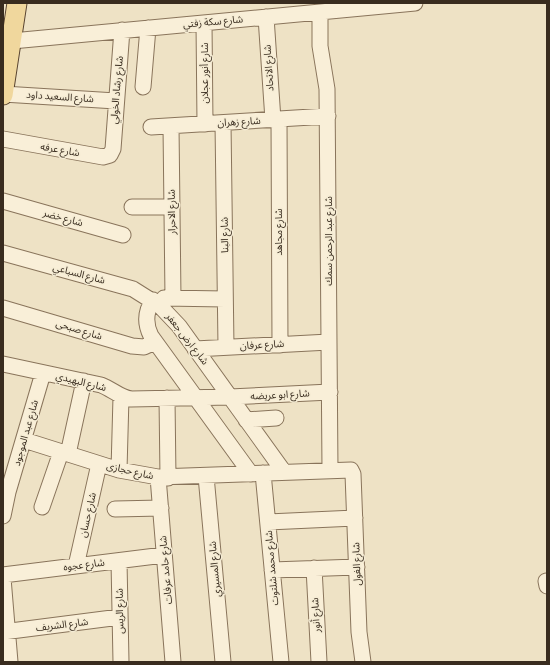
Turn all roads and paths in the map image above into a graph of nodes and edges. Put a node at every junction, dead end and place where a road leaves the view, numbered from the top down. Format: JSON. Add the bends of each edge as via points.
{"nodes":[{"id":1,"x":17,"y":3,"type":"edge"},
{"id":2,"x":413,"y":3,"type":"edge"},
{"id":3,"x":344,"y":6,"type":"edge"},
{"id":4,"x":318,"y":9,"type":"edge"},
{"id":5,"x":266,"y":17,"type":"junction"},
{"id":6,"x":204,"y":23,"type":"junction"},
{"id":7,"x":148,"y":28,"type":"junction"},
{"id":8,"x":122,"y":30,"type":"junction"},
{"id":9,"x":12,"y":41,"type":"junction"},
{"id":10,"x":143,"y":87,"type":"dead end"},
{"id":11,"x":3,"y":94,"type":"edge"},
{"id":12,"x":116,"y":101,"type":"junction"},
{"id":13,"x":328,"y":116,"type":"junction"},
{"id":14,"x":276,"y":119,"type":"junction"},
{"id":15,"x":223,"y":123,"type":"junction"},
{"id":16,"x":205,"y":124,"type":"junction"},
{"id":17,"x":170,"y":126,"type":"junction"},
{"id":18,"x":151,"y":127,"type":"dead end"},
{"id":19,"x":3,"y":139,"type":"edge"},
{"id":20,"x":113,"y":149,"type":"joint"},
{"id":21,"x":3,"y":202,"type":"edge"},
{"id":22,"x":132,"y":207,"type":"dead end"},
{"id":23,"x":172,"y":207,"type":"junction"},
{"id":24,"x":123,"y":234,"type":"dead end"},
{"id":25,"x":3,"y":253,"type":"edge"},
{"id":26,"x":173,"y":298,"type":"junction"},
{"id":27,"x":225,"y":299,"type":"junction"},
{"id":28,"x":153,"y":300,"type":"junction"},
{"id":29,"x":3,"y":308,"type":"edge"},
{"id":30,"x":155,"y":342,"type":"junction"},
{"id":31,"x":329,"y":342,"type":"junction"},
{"id":32,"x":280,"y":345,"type":"junction"},
{"id":33,"x":226,"y":347,"type":"junction"},
{"id":34,"x":196,"y":349,"type":"junction"},
{"id":35,"x":3,"y":364,"type":"edge"},
{"id":36,"x":43,"y":373,"type":"junction"},
{"id":37,"x":84,"y":381,"type":"junction"},
{"id":38,"x":330,"y":392,"type":"junction"},
{"id":39,"x":122,"y":397,"type":"junction"},
{"id":40,"x":230,"y":397,"type":"junction"},
{"id":41,"x":167,"y":398,"type":"junction"},
{"id":42,"x":195,"y":398,"type":"junction"},
{"id":43,"x":276,"y":418,"type":"dead end"},
{"id":44,"x":246,"y":420,"type":"junction"},
{"id":45,"x":24,"y":440,"type":"junction"},
{"id":46,"x":65,"y":453,"type":"junction"},
{"id":47,"x":99,"y":464,"type":"junction"},
{"id":48,"x":348,"y":469,"type":"joint"},
{"id":49,"x":119,"y":470,"type":"junction"},
{"id":50,"x":330,"y":470,"type":"junction"},
{"id":51,"x":284,"y":472,"type":"junction"},
{"id":52,"x":257,"y":474,"type":"junction"},
{"id":53,"x":206,"y":476,"type":"junction"},
{"id":54,"x":163,"y":478,"type":"junction"},
{"id":55,"x":4,"y":507,"type":"edge"},
{"id":56,"x":42,"y":507,"type":"dead end"},
{"id":57,"x":161,"y":508,"type":"junction"},
{"id":58,"x":115,"y":509,"type":"dead end"},
{"id":59,"x":355,"y":518,"type":"junction"},
{"id":60,"x":268,"y":522,"type":"junction"},
{"id":61,"x":164,"y":555,"type":"junction"},
{"id":62,"x":119,"y":561,"type":"junction"},
{"id":63,"x":76,"y":566,"type":"junction"},
{"id":64,"x":357,"y":567,"type":"junction"},
{"id":65,"x":314,"y":568,"type":"junction"},
{"id":66,"x":272,"y":570,"type":"junction"},
{"id":67,"x":3,"y":575,"type":"edge"},
{"id":68,"x":3,"y":578,"type":"edge"},
{"id":69,"x":120,"y":617,"type":"junction"},
{"id":70,"x":5,"y":631,"type":"edge"},
{"id":71,"x":10,"y":662,"type":"edge"},
{"id":72,"x":121,"y":662,"type":"edge"},
{"id":73,"x":173,"y":662,"type":"edge"},
{"id":74,"x":223,"y":662,"type":"edge"},
{"id":75,"x":281,"y":662,"type":"edge"},
{"id":76,"x":319,"y":662,"type":"edge"},
{"id":77,"x":363,"y":662,"type":"edge"}],
"edges":[{"from":1,"to":9,"type":"main road"},
{"from":2,"to":3,"type":"street","name":"شارع سكة زفتي"},
{"from":3,"to":4,"type":"street","name":"شارع سكة زفتي"},
{"from":4,"to":5,"type":"street","name":"شارع سكة زفتي"},
{"from":4,"to":13,"type":"street","name":"شارع عبد الرحمن سمك","via":[[319,38],[327,82]]},
{"from":5,"to":6,"type":"street","name":"شارع سكة زفتي"},
{"from":5,"to":14,"type":"street","name":"شارع الاتحاد"},
{"from":6,"to":7,"type":"street","name":"شارع سكة زفتي"},
{"from":6,"to":16,"type":"street","name":"شارع أنور عجلان"},
{"from":7,"to":8,"type":"street","name":"شارع سكة زفتي"},
{"from":7,"to":10,"type":"street"},
{"from":8,"to":9,"type":"street","name":"شارع سكة زفتي"},
{"from":8,"to":12,"type":"street","name":"شارع رشاد الخولي"},
{"from":9,"to":11,"type":"main road"},
{"from":11,"to":12,"type":"street","name":"شارع السعيد داود"},
{"from":12,"to":20,"type":"street","name":"شارع رشاد الخولي"},
{"from":13,"to":14,"type":"street","name":"شارع زهران"},
{"from":13,"to":31,"type":"street","name":"شارع عبد الرحمن سمك"},
{"from":14,"to":15,"type":"street","name":"شارع زهران"},
{"from":14,"to":32,"type":"street","name":"شارع مجاهد"},
{"from":15,"to":16,"type":"street","name":"شارع زهران"},
{"from":15,"to":27,"type":"street","name":"شارع البنا"},
{"from":16,"to":17,"type":"street","name":"شارع زهران"},
{"from":17,"to":18,"type":"street","name":"شارع زهران"},
{"from":17,"to":23,"type":"street","name":"شارع الاحرار"},
{"from":19,"to":20,"type":"street","name":"شارع عرفه","via":[[104,157],[110,156]]},
{"from":21,"to":24,"type":"street","name":"شارع خضر"},
{"from":22,"to":23,"type":"street"},
{"from":23,"to":26,"type":"street","name":"شارع الاحرار"},
{"from":25,"to":28,"type":"street","name":"شارع السباعي","via":[[122,285]]},
{"from":26,"to":27,"type":"street"},
{"from":26,"to":28,"type":"street"},
{"from":27,"to":33,"type":"street","name":"شارع البنا"},
{"from":28,"to":30,"type":"street","via":[[146,322]]},
{"from":28,"to":34,"type":"street","name":"شارع ارض جعفر","via":[[173,319]]},
{"from":29,"to":30,"type":"street","name":"شارع صبحى","via":[[132,346],[144,347]]},
{"from":30,"to":42,"type":"street"},
{"from":31,"to":32,"type":"street","name":"شارع عرفان"},
{"from":31,"to":38,"type":"street","name":"شارع عبد الرحمن سمك"},
{"from":32,"to":33,"type":"street","name":"شارع عرفان"},
{"from":33,"to":34,"type":"street","name":"شارع عرفان"},
{"from":34,"to":40,"type":"street","name":"شارع ارض جعفر"},
{"from":35,"to":36,"type":"street","name":"شارع البهيدي"},
{"from":36,"to":37,"type":"street","name":"شارع البهيدي"},
{"from":36,"to":45,"type":"street","name":"شارع عبد الموجود"},
{"from":37,"to":39,"type":"street","name":"شارع البهيدي","via":[[110,388]]},
{"from":37,"to":46,"type":"street"},
{"from":38,"to":40,"type":"street","name":"شارع ابو عريضه"},
{"from":38,"to":50,"type":"street","name":"شارع عبد الرحمن سمك"},
{"from":39,"to":41,"type":"street","name":"شارع البهيدي"},
{"from":39,"to":49,"type":"street"},
{"from":40,"to":42,"type":"street","name":"شارع البهيدي"},
{"from":40,"to":44,"type":"street","name":"شارع ارض جعفر"},
{"from":41,"to":42,"type":"street","name":"شارع البهيدي"},
{"from":41,"to":54,"type":"street","name":"شارع حامد عرفات"},
{"from":42,"to":52,"type":"street"},
{"from":43,"to":44,"type":"street"},
{"from":44,"to":51,"type":"street","name":"شارع ارض جعفر"},
{"from":45,"to":46,"type":"street","name":"شارع حجازى"},
{"from":45,"to":55,"type":"street","name":"شارع عبد الموجود"},
{"from":46,"to":47,"type":"street","name":"شارع حجازى"},
{"from":46,"to":56,"type":"street"},
{"from":47,"to":49,"type":"street","name":"شارع حجازى"},
{"from":47,"to":63,"type":"street","name":"شارع حسان"},
{"from":48,"to":50,"type":"street","name":"شارع حجازى"},
{"from":48,"to":59,"type":"street","name":"شارع الغول","via":[[353,473]]},
{"from":49,"to":54,"type":"street","name":"شارع حجازى"},
{"from":50,"to":51,"type":"street","name":"شارع حجازى"},
{"from":51,"to":52,"type":"street","name":"شارع حجازى"},
{"from":52,"to":53,"type":"street","name":"شارع حجازى"},
{"from":52,"to":60,"type":"street","name":"شارع محمد شلتوت"},
{"from":53,"to":54,"type":"street","name":"شارع حجازى"},
{"from":53,"to":74,"type":"street","name":"شارع المسيري"},
{"from":54,"to":57,"type":"street","name":"شارع حامد عرفات"},
{"from":57,"to":58,"type":"street"},
{"from":57,"to":61,"type":"street","name":"شارع حامد عرفات"},
{"from":59,"to":60,"type":"street"},
{"from":59,"to":64,"type":"street","name":"شارع الغول"},
{"from":60,"to":66,"type":"street","name":"شارع محمد شلتوت"},
{"from":61,"to":62,"type":"street","name":"شارع عجوه"},
{"from":61,"to":73,"type":"street","name":"شارع حامد عرفات"},
{"from":62,"to":63,"type":"street","name":"شارع عجوه"},
{"from":62,"to":69,"type":"street","name":"شارع الريس"},
{"from":63,"to":67,"type":"street","name":"شارع عجوه"},
{"from":64,"to":65,"type":"street"},
{"from":64,"to":77,"type":"street","name":"شارع الغول","via":[[359,632]]},
{"from":65,"to":66,"type":"street"},
{"from":65,"to":76,"type":"street","name":"شارع أنور"},
{"from":66,"to":75,"type":"street","name":"شارع محمد شلتوت"},
{"from":68,"to":70,"type":"street"},
{"from":69,"to":70,"type":"street","name":"شارع الشريف"},
{"from":69,"to":72,"type":"street","name":"شارع الريس"},
{"from":70,"to":71,"type":"street"}]}
